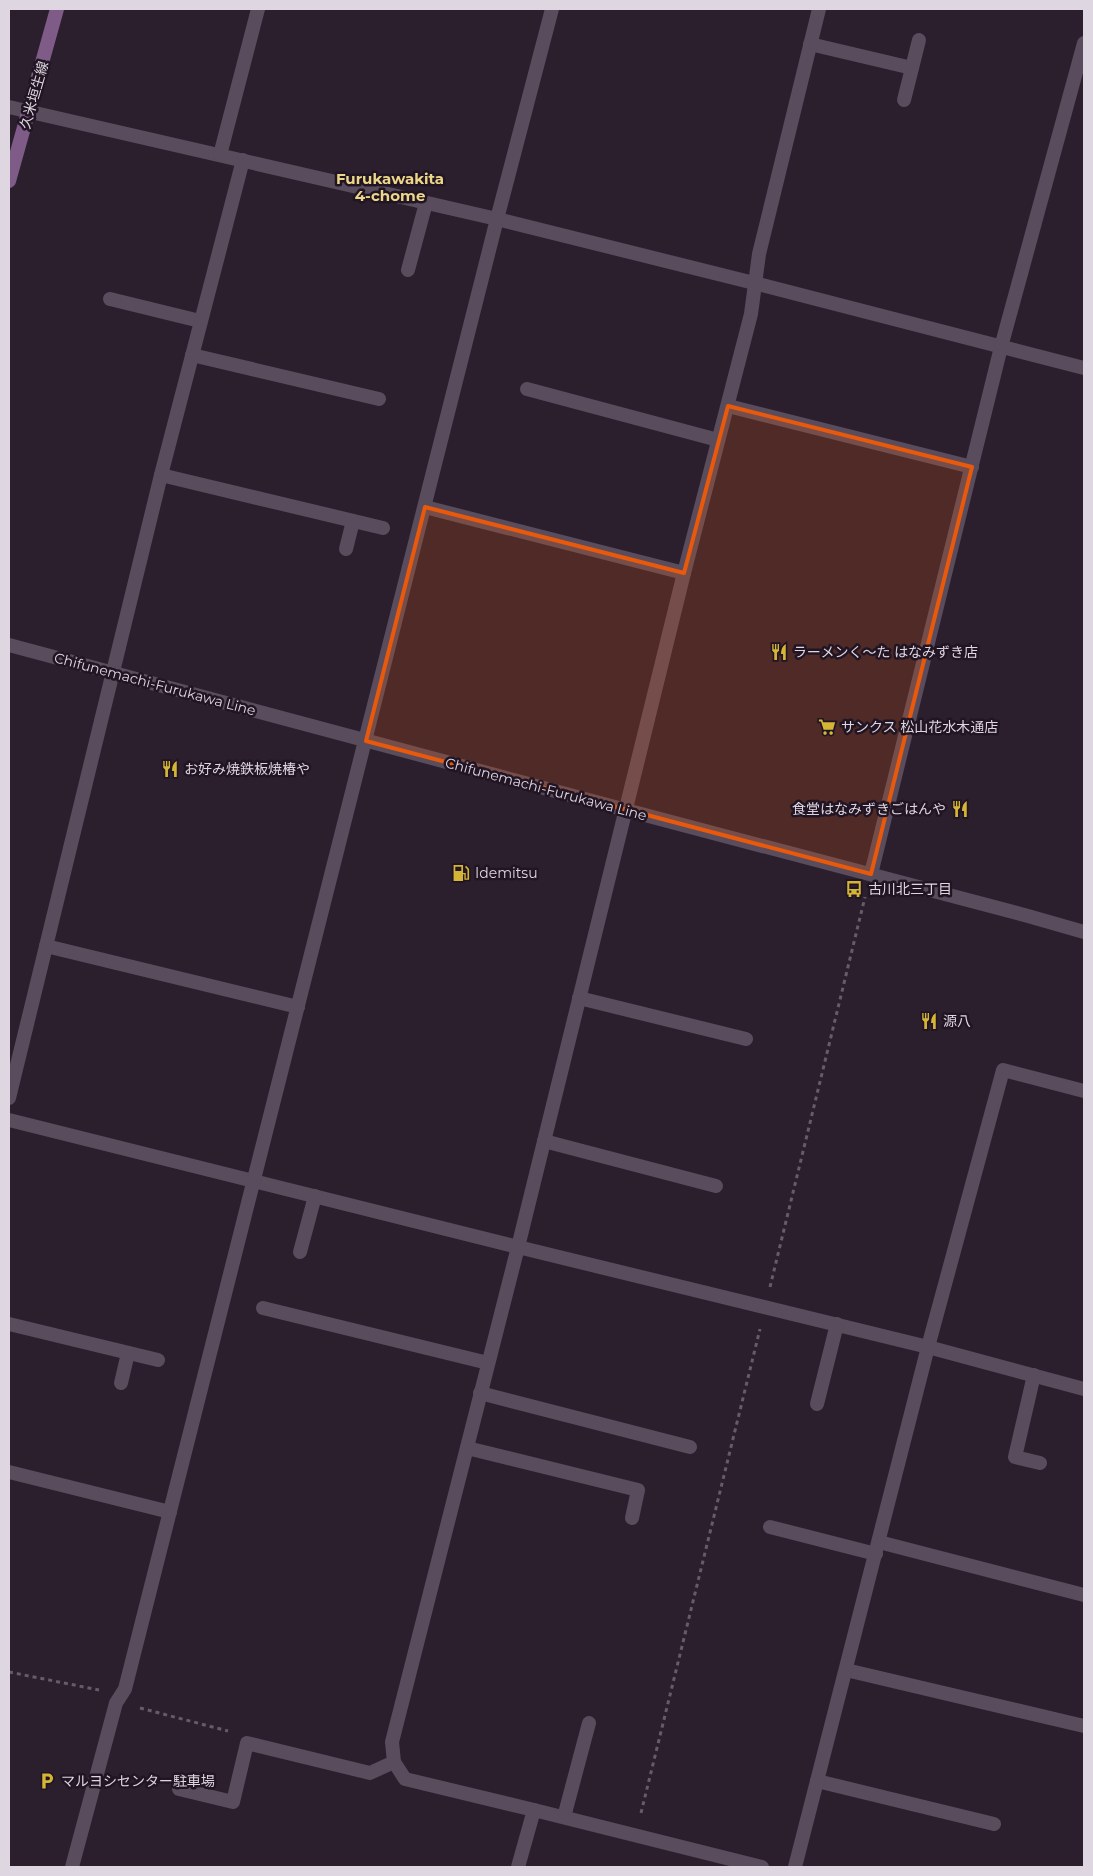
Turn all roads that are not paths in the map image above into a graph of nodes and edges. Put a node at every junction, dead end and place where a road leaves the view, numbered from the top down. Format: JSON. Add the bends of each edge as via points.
{"nodes":[{"id":1,"x":57,"y":9,"type":"edge"},
{"id":2,"x":258,"y":9,"type":"edge"},
{"id":3,"x":552,"y":9,"type":"edge"},
{"id":4,"x":818,"y":9,"type":"edge"},
{"id":5,"x":919,"y":40,"type":"dead end"},
{"id":6,"x":810,"y":44,"type":"junction"},
{"id":7,"x":1084,"y":44,"type":"edge"},
{"id":8,"x":912,"y":68,"type":"junction"},
{"id":9,"x":904,"y":100,"type":"dead end"},
{"id":10,"x":9,"y":107,"type":"edge"},
{"id":11,"x":29,"y":112,"type":"junction"},
{"id":12,"x":220,"y":155,"type":"junction"},
{"id":13,"x":243,"y":160,"type":"junction"},
{"id":14,"x":9,"y":181,"type":"edge"},
{"id":15,"x":426,"y":203,"type":"junction"},
{"id":16,"x":497,"y":219,"type":"junction"},
{"id":17,"x":408,"y":270,"type":"dead end"},
{"id":18,"x":754,"y":283,"type":"junction"},
{"id":19,"x":110,"y":299,"type":"dead end"},
{"id":20,"x":200,"y":322,"type":"junction"},
{"id":21,"x":1001,"y":347,"type":"junction"},
{"id":22,"x":192,"y":355,"type":"junction"},
{"id":23,"x":1084,"y":368,"type":"edge"},
{"id":24,"x":527,"y":389,"type":"dead end"},
{"id":25,"x":379,"y":399,"type":"dead end"},
{"id":26,"x":728,"y":406,"type":"junction"},
{"id":27,"x":718,"y":440,"type":"junction"},
{"id":28,"x":972,"y":467,"type":"junction"},
{"id":29,"x":160,"y":475,"type":"junction"},
{"id":30,"x":425,"y":507,"type":"junction"},
{"id":31,"x":353,"y":521,"type":"junction"},
{"id":32,"x":383,"y":528,"type":"dead end"},
{"id":33,"x":346,"y":549,"type":"dead end"},
{"id":34,"x":684,"y":573,"type":"junction"},
{"id":35,"x":9,"y":646,"type":"edge"},
{"id":36,"x":112,"y":673,"type":"junction"},
{"id":37,"x":366,"y":741,"type":"junction"},
{"id":38,"x":626,"y":810,"type":"junction"},
{"id":39,"x":871,"y":874,"type":"junction"},
{"id":40,"x":1084,"y":932,"type":"edge"},
{"id":41,"x":46,"y":946,"type":"junction"},
{"id":42,"x":579,"y":998,"type":"junction"},
{"id":43,"x":298,"y":1007,"type":"junction"},
{"id":44,"x":746,"y":1039,"type":"dead end"},
{"id":45,"x":1084,"y":1092,"type":"edge"},
{"id":46,"x":9,"y":1098,"type":"edge"},
{"id":47,"x":9,"y":1120,"type":"edge"},
{"id":48,"x":544,"y":1141,"type":"junction"},
{"id":49,"x":254,"y":1181,"type":"junction"},
{"id":50,"x":716,"y":1186,"type":"dead end"},
{"id":51,"x":315,"y":1196,"type":"junction"},
{"id":52,"x":518,"y":1247,"type":"junction"},
{"id":53,"x":300,"y":1252,"type":"dead end"},
{"id":54,"x":263,"y":1308,"type":"dead end"},
{"id":55,"x":9,"y":1324,"type":"edge"},
{"id":56,"x":837,"y":1324,"type":"junction"},
{"id":57,"x":928,"y":1347,"type":"junction"},
{"id":58,"x":128,"y":1353,"type":"junction"},
{"id":59,"x":158,"y":1360,"type":"dead end"},
{"id":60,"x":488,"y":1363,"type":"junction"},
{"id":61,"x":1034,"y":1375,"type":"junction"},
{"id":62,"x":121,"y":1383,"type":"dead end"},
{"id":63,"x":1084,"y":1389,"type":"edge"},
{"id":64,"x":480,"y":1393,"type":"junction"},
{"id":65,"x":817,"y":1404,"type":"dead end"},
{"id":66,"x":690,"y":1447,"type":"dead end"},
{"id":67,"x":467,"y":1448,"type":"junction"},
{"id":68,"x":1040,"y":1463,"type":"dead end"},
{"id":69,"x":9,"y":1472,"type":"edge"},
{"id":70,"x":170,"y":1512,"type":"junction"},
{"id":71,"x":632,"y":1518,"type":"dead end"},
{"id":72,"x":770,"y":1527,"type":"dead end"},
{"id":73,"x":877,"y":1548,"type":"junction"},
{"id":74,"x":1084,"y":1595,"type":"edge"},
{"id":75,"x":846,"y":1670,"type":"junction"},
{"id":76,"x":589,"y":1723,"type":"dead end"},
{"id":77,"x":1084,"y":1726,"type":"edge"},
{"id":78,"x":394,"y":1762,"type":"junction"},
{"id":79,"x":817,"y":1781,"type":"junction"},
{"id":80,"x":178,"y":1789,"type":"dead end"},
{"id":81,"x":534,"y":1810,"type":"junction"},
{"id":82,"x":564,"y":1818,"type":"junction"},
{"id":83,"x":994,"y":1824,"type":"dead end"},
{"id":84,"x":72,"y":1867,"type":"edge"},
{"id":85,"x":518,"y":1867,"type":"edge"},
{"id":86,"x":762,"y":1867,"type":"edge"},
{"id":87,"x":795,"y":1867,"type":"edge"}],
"edges":[{"from":1,"to":11,"type":"main road","name":"久米垣生線"},
{"from":2,"to":12,"type":"street"},
{"from":3,"to":16,"type":"street"},
{"from":4,"to":6,"type":"street"},
{"from":5,"to":8,"type":"street"},
{"from":6,"to":8,"type":"street"},
{"from":6,"to":18,"type":"street"},
{"from":7,"to":21,"type":"street"},
{"from":8,"to":9,"type":"street"},
{"from":10,"to":11,"type":"street"},
{"from":11,"to":12,"type":"street"},
{"from":11,"to":14,"type":"main road","name":"久米垣生線"},
{"from":12,"to":13,"type":"street"},
{"from":13,"to":15,"type":"street"},
{"from":13,"to":20,"type":"street"},
{"from":15,"to":16,"type":"street"},
{"from":15,"to":17,"type":"street"},
{"from":16,"to":18,"type":"street"},
{"from":16,"to":30,"type":"street"},
{"from":18,"to":21,"type":"street"},
{"from":18,"to":26,"type":"street","via":[[751,314]]},
{"from":19,"to":20,"type":"street"},
{"from":20,"to":22,"type":"street"},
{"from":21,"to":23,"type":"street"},
{"from":21,"to":28,"type":"street"},
{"from":22,"to":25,"type":"street"},
{"from":22,"to":29,"type":"street"},
{"from":24,"to":27,"type":"street"},
{"from":26,"to":27,"type":"street"},
{"from":26,"to":28,"type":"street"},
{"from":27,"to":34,"type":"street"},
{"from":28,"to":39,"type":"street"},
{"from":29,"to":31,"type":"street"},
{"from":29,"to":36,"type":"street"},
{"from":30,"to":34,"type":"street"},
{"from":30,"to":37,"type":"street"},
{"from":31,"to":32,"type":"street"},
{"from":31,"to":33,"type":"street"},
{"from":34,"to":38,"type":"street"},
{"from":35,"to":36,"type":"street","name":"Chifunemachi-Furukawa Line"},
{"from":36,"to":37,"type":"street","name":"Chifunemachi-Furukawa Line"},
{"from":36,"to":41,"type":"street"},
{"from":37,"to":38,"type":"street","name":"Chifunemachi-Furukawa Line"},
{"from":37,"to":43,"type":"street"},
{"from":38,"to":39,"type":"street","name":"Chifunemachi-Furukawa Line"},
{"from":38,"to":42,"type":"street"},
{"from":39,"to":40,"type":"street","name":"Chifunemachi-Furukawa Line"},
{"from":41,"to":43,"type":"street"},
{"from":41,"to":46,"type":"street"},
{"from":42,"to":44,"type":"street"},
{"from":42,"to":48,"type":"street"},
{"from":43,"to":49,"type":"street"},
{"from":45,"to":57,"type":"street","via":[[1003,1070]]},
{"from":47,"to":49,"type":"street"},
{"from":48,"to":50,"type":"street"},
{"from":48,"to":52,"type":"street"},
{"from":49,"to":51,"type":"street"},
{"from":49,"to":70,"type":"street"},
{"from":51,"to":52,"type":"street"},
{"from":51,"to":53,"type":"street"},
{"from":52,"to":56,"type":"street"},
{"from":52,"to":60,"type":"street"},
{"from":54,"to":60,"type":"street"},
{"from":55,"to":58,"type":"street"},
{"from":56,"to":57,"type":"street"},
{"from":56,"to":65,"type":"street"},
{"from":57,"to":61,"type":"street"},
{"from":57,"to":73,"type":"street"},
{"from":58,"to":59,"type":"street"},
{"from":58,"to":62,"type":"street"},
{"from":60,"to":64,"type":"street"},
{"from":61,"to":63,"type":"street"},
{"from":61,"to":68,"type":"street","via":[[1015,1456]]},
{"from":64,"to":66,"type":"street"},
{"from":64,"to":67,"type":"street"},
{"from":67,"to":71,"type":"street","via":[[638,1490]]},
{"from":67,"to":78,"type":"street","via":[[392,1742]]},
{"from":69,"to":70,"type":"street"},
{"from":70,"to":84,"type":"street","via":[[125,1690],[116,1703]]},
{"from":72,"to":73,"type":"street"},
{"from":73,"to":74,"type":"street"},
{"from":73,"to":75,"type":"street"},
{"from":75,"to":77,"type":"street"},
{"from":75,"to":79,"type":"street"},
{"from":76,"to":82,"type":"street"},
{"from":78,"to":80,"type":"street","via":[[370,1774],[247,1744],[233,1802]]},
{"from":78,"to":81,"type":"street","via":[[405,1779]]},
{"from":79,"to":83,"type":"street"},
{"from":79,"to":87,"type":"street"},
{"from":81,"to":82,"type":"street"},
{"from":81,"to":85,"type":"street"},
{"from":82,"to":86,"type":"street"}]}
